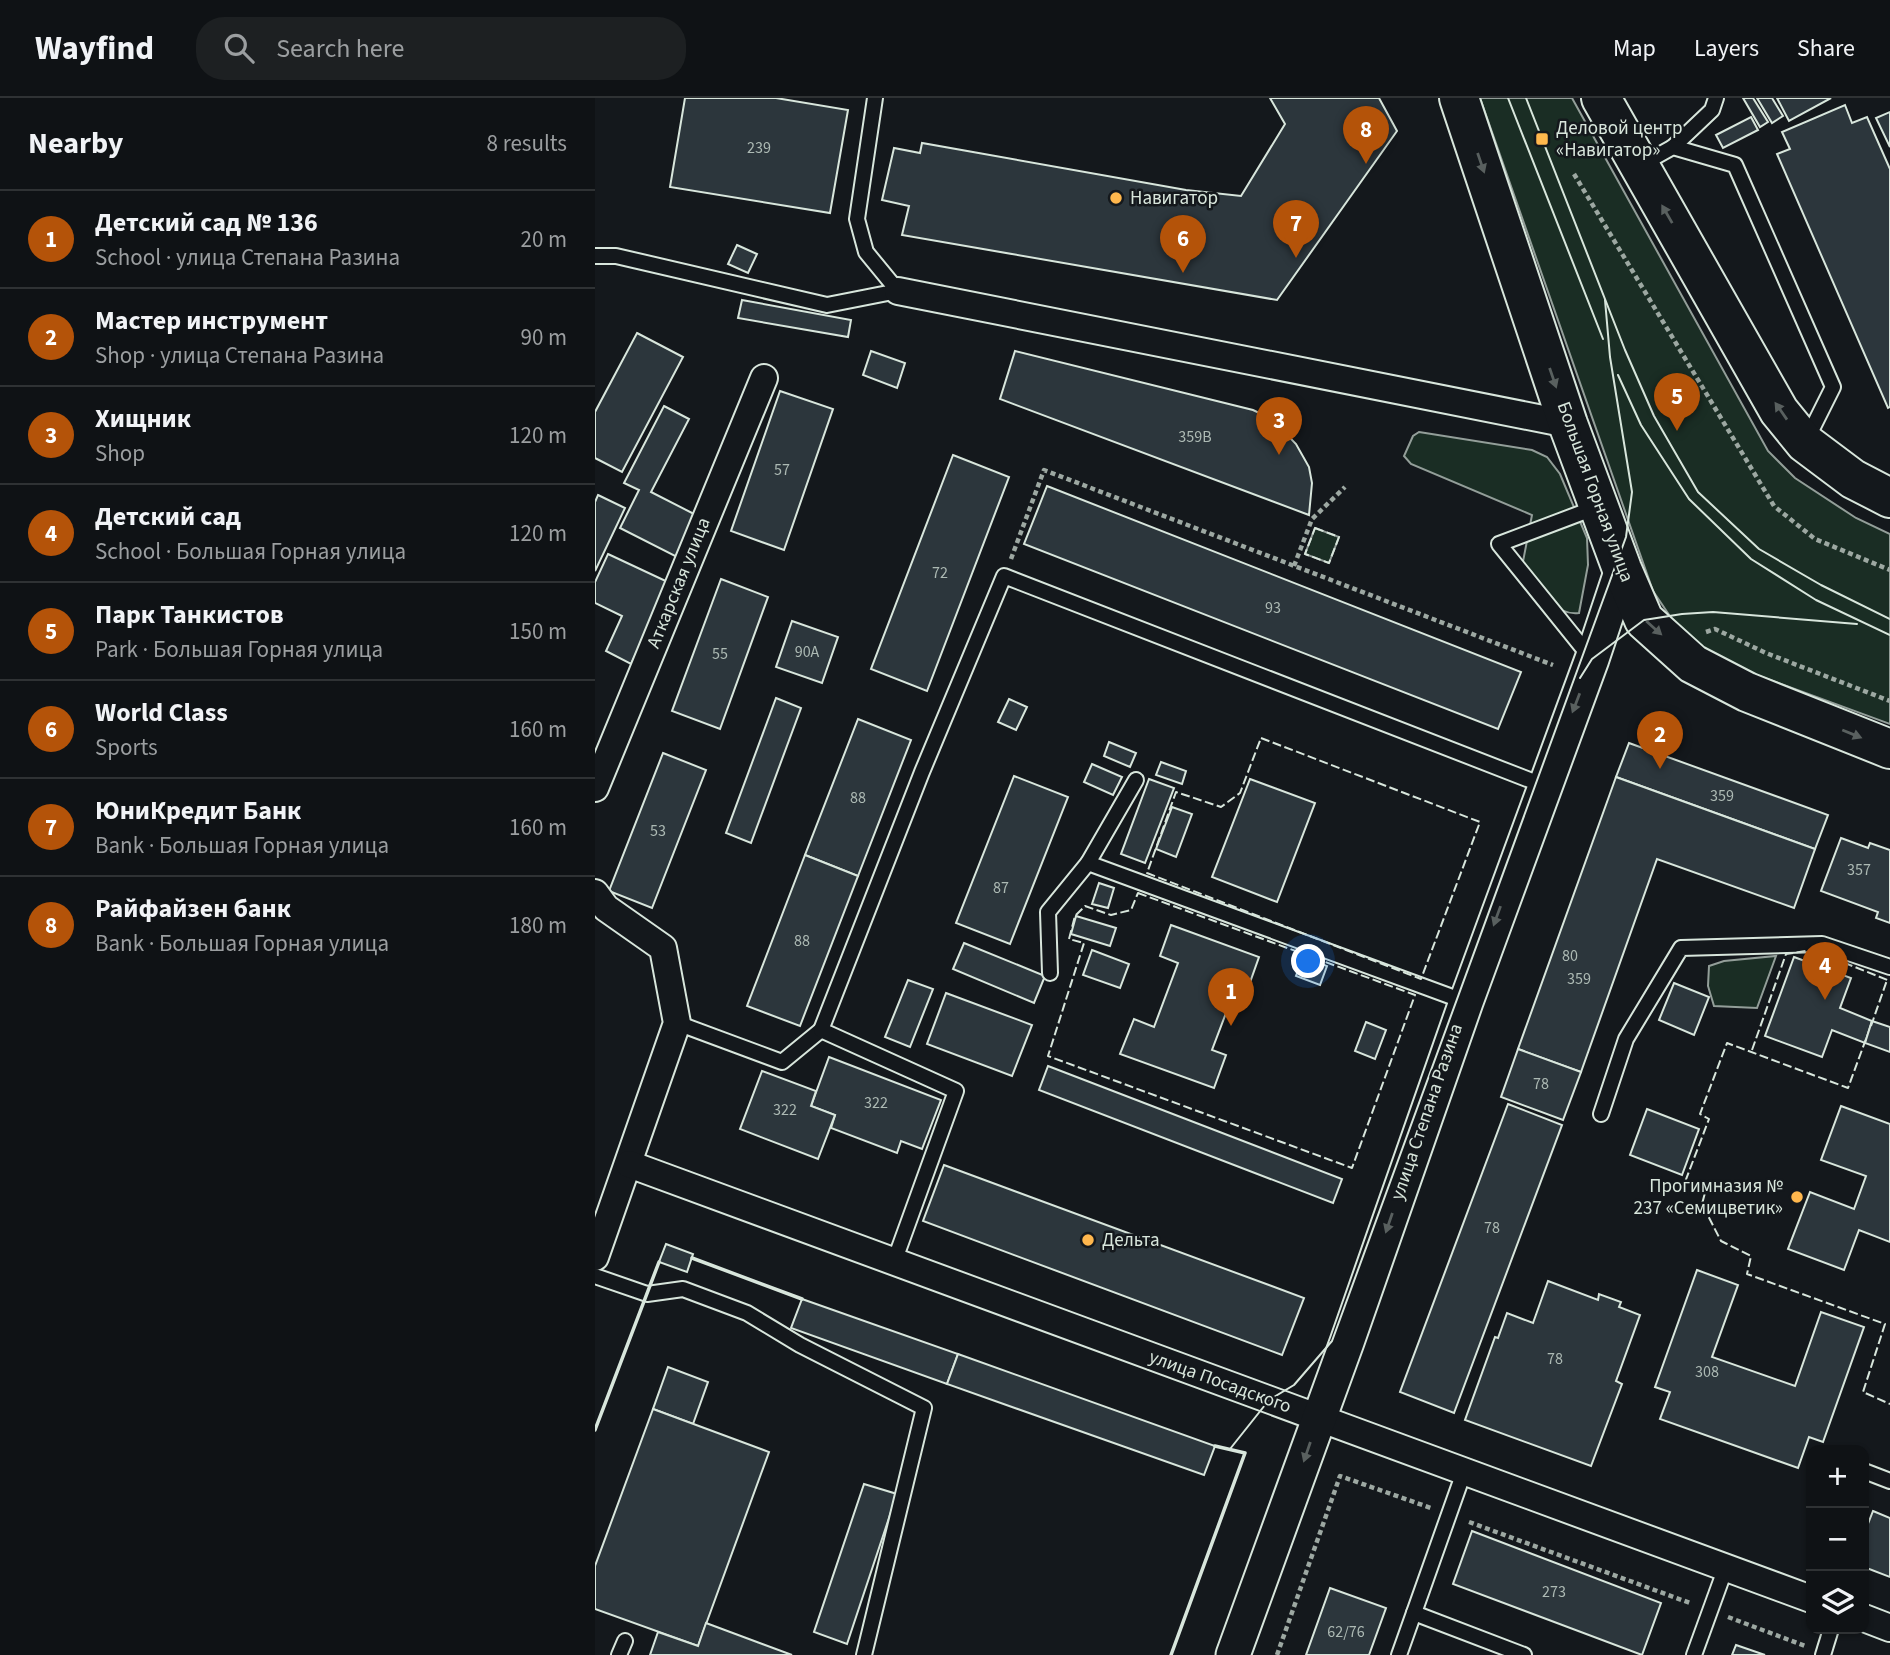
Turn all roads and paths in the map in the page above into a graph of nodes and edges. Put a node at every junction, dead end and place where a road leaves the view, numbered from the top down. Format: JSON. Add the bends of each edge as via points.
{"nodes":[{"id":1,"x":875,"y":98,"type":"edge"},
{"id":2,"x":1459,"y":98,"type":"edge"},
{"id":3,"x":1601,"y":98,"type":"edge"},
{"id":4,"x":1716,"y":98,"type":"edge"},
{"id":5,"x":1673,"y":147,"type":"junction"},
{"id":6,"x":1639,"y":166,"type":"junction"},
{"id":7,"x":1574,"y":174,"type":"dead end"},
{"id":8,"x":595,"y":256,"type":"edge"},
{"id":9,"x":898,"y":292,"type":"junction"},
{"id":10,"x":764,"y":378,"type":"dead end"},
{"id":11,"x":1568,"y":424,"type":"junction"},
{"id":12,"x":1805,"y":443,"type":"junction"},
{"id":13,"x":1345,"y":487,"type":"dead end"},
{"id":14,"x":1890,"y":498,"type":"edge"},
{"id":15,"x":1599,"y":507,"type":"junction"},
{"id":16,"x":1294,"y":566,"type":"junction"},
{"id":17,"x":1622,"y":569,"type":"junction"},
{"id":18,"x":1890,"y":570,"type":"edge"},
{"id":19,"x":1004,"y":576,"type":"junction"},
{"id":20,"x":1684,"y":655,"type":"junction"},
{"id":21,"x":1592,"y":659,"type":"junction"},
{"id":22,"x":1553,"y":665,"type":"dead end"},
{"id":23,"x":1890,"y":701,"type":"edge"},
{"id":24,"x":1890,"y":748,"type":"edge"},
{"id":25,"x":1136,"y":780,"type":"dead end"},
{"id":26,"x":1545,"y":786,"type":"junction"},
{"id":27,"x":595,"y":788,"type":"edge"},
{"id":28,"x":1088,"y":863,"type":"junction"},
{"id":29,"x":595,"y":893,"type":"edge"},
{"id":30,"x":1890,"y":967,"type":"edge"},
{"id":31,"x":1051,"y":973,"type":"dead end"},
{"id":32,"x":1466,"y":1002,"type":"junction"},
{"id":33,"x":677,"y":1023,"type":"junction"},
{"id":34,"x":821,"y":1030,"type":"junction"},
{"id":35,"x":1601,"y":1114,"type":"dead end"},
{"id":36,"x":629,"y":1164,"type":"junction"},
{"id":37,"x":595,"y":1257,"type":"edge"},
{"id":38,"x":894,"y":1262,"type":"junction"},
{"id":39,"x":595,"y":1276,"type":"edge"},
{"id":40,"x":1318,"y":1419,"type":"junction"},
{"id":41,"x":1464,"y":1472,"type":"junction"},
{"id":42,"x":1869,"y":1473,"type":"edge"},
{"id":43,"x":1890,"y":1481,"type":"edge"},
{"id":44,"x":1449,"y":1515,"type":"junction"},
{"id":45,"x":1726,"y":1567,"type":"junction"},
{"id":46,"x":1806,"y":1597,"type":"edge"},
{"id":47,"x":1710,"y":1611,"type":"junction"},
{"id":48,"x":1414,"y":1613,"type":"junction"},
{"id":49,"x":1869,"y":1620,"type":"edge"},
{"id":50,"x":1890,"y":1628,"type":"edge"},
{"id":51,"x":1829,"y":1634,"type":"edge"},
{"id":52,"x":625,"y":1641,"type":"dead end"},
{"id":53,"x":1823,"y":1654,"type":"edge"},
{"id":54,"x":619,"y":1655,"type":"edge"},
{"id":55,"x":864,"y":1655,"type":"edge"},
{"id":56,"x":1233,"y":1655,"type":"edge"},
{"id":57,"x":1276,"y":1655,"type":"edge"},
{"id":58,"x":1399,"y":1655,"type":"edge"},
{"id":59,"x":1522,"y":1655,"type":"edge"},
{"id":60,"x":1694,"y":1655,"type":"edge"}],
"edges":[{"from":1,"to":9,"type":"lane","via":[[857,219],[866,253]]},
{"from":2,"to":11,"type":"main road","name":"Большая Горная улица","one_way":true},
{"from":3,"to":6,"type":"main road"},
{"from":4,"to":5,"type":"lane","via":[[1712,110]]},
{"from":5,"to":6,"type":"lane"},
{"from":5,"to":12,"type":"lane","via":[[1735,165],[1833,387]]},
{"from":12,"to":6,"type":"main road","one_way":true,"via":[[1779,411]]},
{"from":7,"to":18,"type":"path","via":[[1774,506],[1815,539]]},
{"from":8,"to":9,"type":"lane","via":[[616,256],[827,305]]},
{"from":9,"to":11,"type":"street"},
{"from":10,"to":27,"type":"street","name":"Аткарская улица"},
{"from":11,"to":15,"type":"main road","name":"Большая Горная улица"},
{"from":12,"to":14,"type":"main road","via":[[1853,479]]},
{"from":13,"to":16,"type":"path","via":[[1312,519]]},
{"from":15,"to":17,"type":"main road","name":"Большая Горная улица"},
{"from":15,"to":21,"type":"lane","via":[[1499,544]]},
{"from":16,"to":19,"type":"path","via":[[1044,470]]},
{"from":16,"to":22,"type":"path"},
{"from":17,"to":20,"type":"main road","name":"Большая Горная улица","one_way":true,"via":[[1644,620]]},
{"from":17,"to":21,"type":"street","name":"улица Степана Разина"},
{"from":19,"to":26,"type":"lane"},
{"from":19,"to":34,"type":"lane"},
{"from":20,"to":23,"type":"path","via":[[1704,632],[1715,629]]},
{"from":20,"to":24,"type":"main road","name":"Большая Горная улица","one_way":true,"via":[[1747,692]]},
{"from":21,"to":26,"type":"street","name":"улица Степана Разина","one_way":true},
{"from":25,"to":28,"type":"lane"},
{"from":26,"to":32,"type":"street","name":"улица Степана Разина","one_way":true},
{"from":28,"to":31,"type":"lane","via":[[1048,912]]},
{"from":28,"to":32,"type":"lane"},
{"from":29,"to":33,"type":"street","via":[[606,908],[663,947]]},
{"from":30,"to":35,"type":"lane","via":[[1822,944],[1681,947],[1626,1039]]},
{"from":32,"to":40,"type":"street","name":"улица Степана Разина","one_way":true},
{"from":33,"to":34,"type":"lane","via":[[782,1062]]},
{"from":33,"to":36,"type":"street"},
{"from":34,"to":38,"type":"lane","via":[[956,1091]]},
{"from":36,"to":37,"type":"street"},
{"from":36,"to":38,"type":"street","name":"улица Посадского"},
{"from":38,"to":40,"type":"street","name":"улица Посадского"},
{"from":39,"to":55,"type":"lane","via":[[647,1294],[683,1289],[747,1313],[924,1408]]},
{"from":40,"to":41,"type":"street","name":"улица Посадского"},
{"from":40,"to":56,"type":"street","name":"улица Степана Разина","one_way":true},
{"from":41,"to":44,"type":"lane"},
{"from":41,"to":45,"type":"street","name":"улица Посадского"},
{"from":42,"to":43,"type":"lane"},
{"from":44,"to":47,"type":"path"},
{"from":44,"to":48,"type":"lane"},
{"from":44,"to":57,"type":"path","via":[[1340,1476]]},
{"from":45,"to":46,"type":"street","name":"улица Посадского"},
{"from":45,"to":47,"type":"lane"},
{"from":47,"to":53,"type":"path"},
{"from":47,"to":60,"type":"lane"},
{"from":48,"to":58,"type":"lane"},
{"from":48,"to":59,"type":"lane"},
{"from":49,"to":50,"type":"street"},
{"from":51,"to":53,"type":"lane"},
{"from":52,"to":54,"type":"lane"}]}
